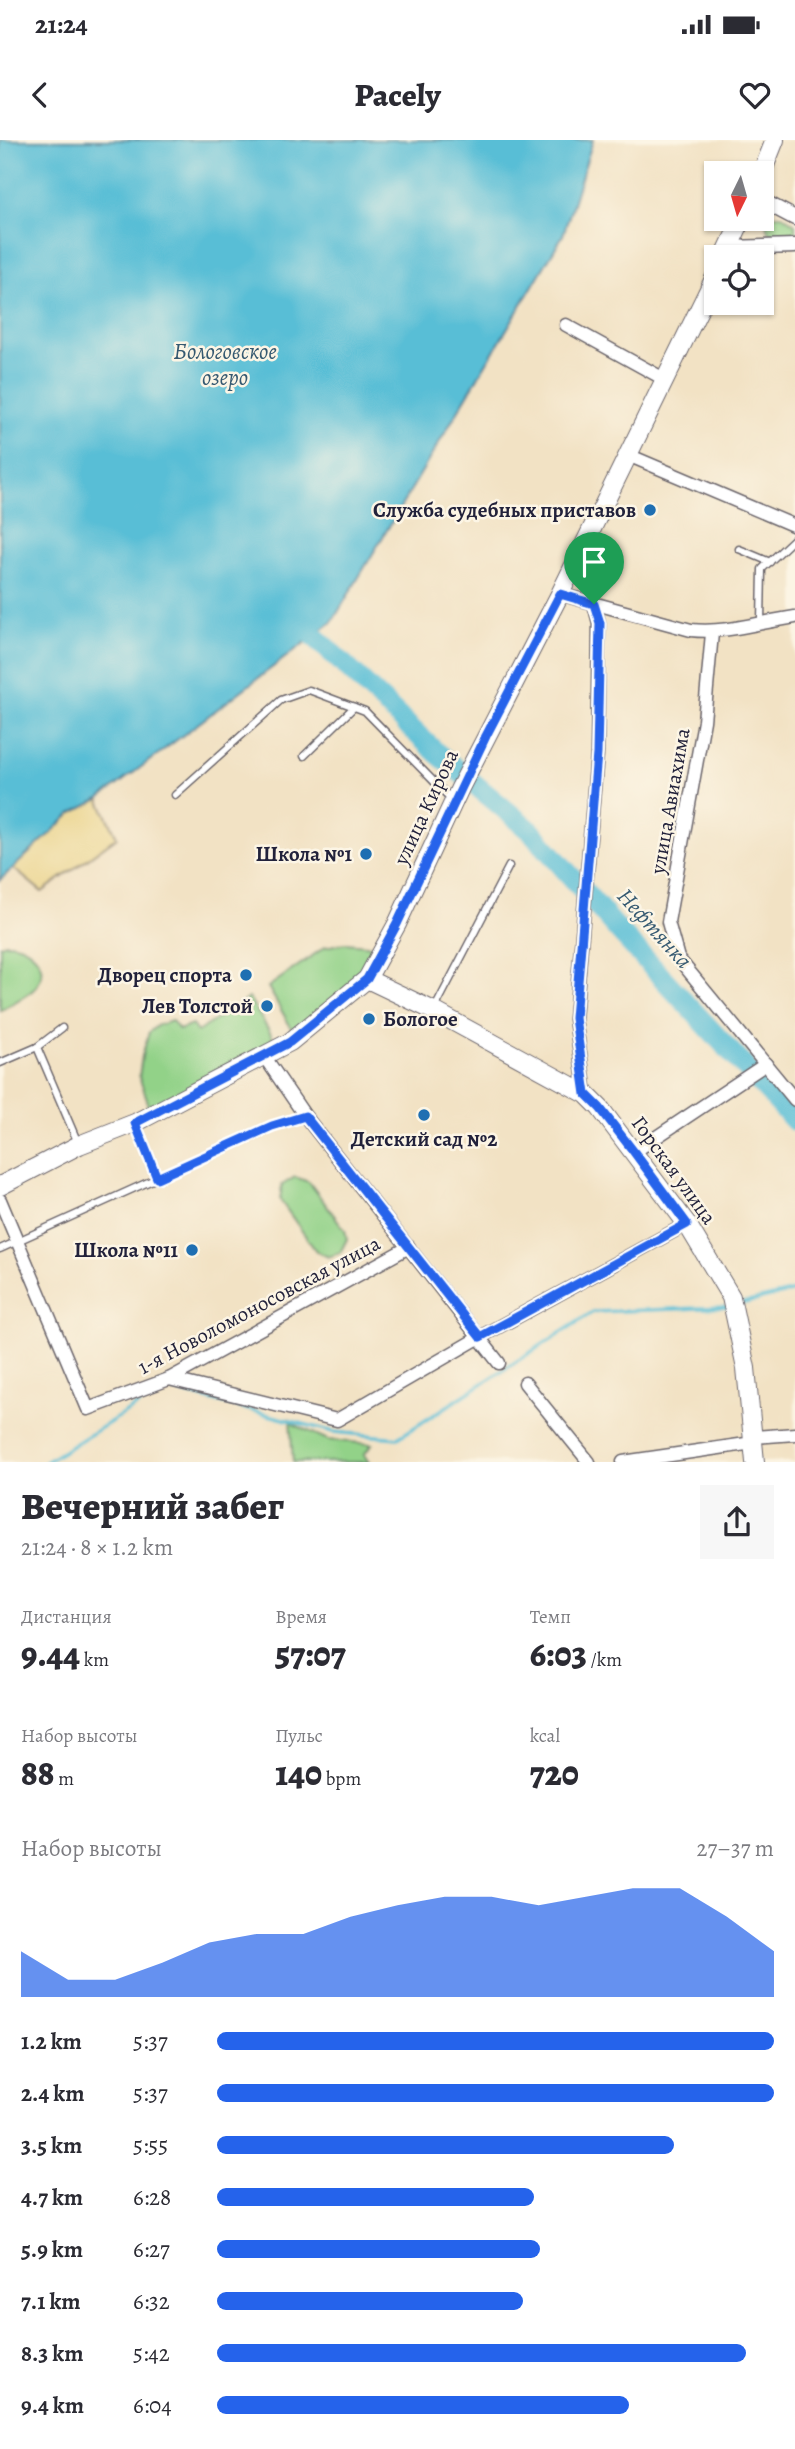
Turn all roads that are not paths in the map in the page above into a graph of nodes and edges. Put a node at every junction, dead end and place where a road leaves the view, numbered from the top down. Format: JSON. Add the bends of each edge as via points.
{"nodes":[{"id":1,"x":775,"y":140,"type":"edge"},
{"id":2,"x":767,"y":161,"type":"edge"},
{"id":3,"x":774,"y":207,"type":"edge"},
{"id":4,"x":795,"y":218,"type":"edge"},
{"id":5,"x":795,"y":246,"type":"edge"},
{"id":6,"x":774,"y":248,"type":"edge"},
{"id":7,"x":704,"y":299,"type":"edge"},
{"id":8,"x":566,"y":325,"type":"dead end"},
{"id":9,"x":664,"y":379,"type":"junction"},
{"id":10,"x":628,"y":455,"type":"junction"},
{"id":11,"x":795,"y":527,"type":"edge"},
{"id":12,"x":795,"y":538,"type":"edge"},
{"id":13,"x":739,"y":550,"type":"dead end"},
{"id":14,"x":770,"y":562,"type":"junction"},
{"id":15,"x":560,"y":594,"type":"junction"},
{"id":16,"x":594,"y":604,"type":"junction"},
{"id":17,"x":795,"y":617,"type":"edge"},
{"id":18,"x":761,"y":622,"type":"junction"},
{"id":19,"x":712,"y":633,"type":"junction"},
{"id":20,"x":354,"y":707,"type":"junction"},
{"id":21,"x":304,"y":757,"type":"dead end"},
{"id":22,"x":175,"y":795,"type":"dead end"},
{"id":23,"x":456,"y":795,"type":"junction"},
{"id":24,"x":509,"y":866,"type":"dead end"},
{"id":25,"x":367,"y":979,"type":"junction"},
{"id":26,"x":433,"y":1011,"type":"junction"},
{"id":27,"x":62,"y":1028,"type":"dead end"},
{"id":28,"x":37,"y":1047,"type":"junction"},
{"id":29,"x":264,"y":1056,"type":"junction"},
{"id":30,"x":0,"y":1063,"type":"edge"},
{"id":31,"x":766,"y":1064,"type":"junction"},
{"id":32,"x":586,"y":1094,"type":"junction"},
{"id":33,"x":795,"y":1100,"type":"edge"},
{"id":34,"x":305,"y":1116,"type":"junction"},
{"id":35,"x":135,"y":1123,"type":"junction"},
{"id":36,"x":79,"y":1145,"type":"junction"},
{"id":37,"x":634,"y":1152,"type":"junction"},
{"id":38,"x":157,"y":1178,"type":"junction"},
{"id":39,"x":0,"y":1186,"type":"edge"},
{"id":40,"x":0,"y":1200,"type":"edge"},
{"id":41,"x":687,"y":1224,"type":"junction"},
{"id":42,"x":17,"y":1241,"type":"junction"},
{"id":43,"x":409,"y":1247,"type":"junction"},
{"id":44,"x":0,"y":1249,"type":"edge"},
{"id":45,"x":480,"y":1337,"type":"junction"},
{"id":46,"x":499,"y":1363,"type":"dead end"},
{"id":47,"x":169,"y":1379,"type":"junction"},
{"id":48,"x":525,"y":1383,"type":"dead end"},
{"id":49,"x":795,"y":1434,"type":"edge"},
{"id":50,"x":753,"y":1440,"type":"junction"},
{"id":51,"x":589,"y":1462,"type":"edge"},
{"id":52,"x":623,"y":1462,"type":"edge"},
{"id":53,"x":755,"y":1462,"type":"edge"}],
"edges":[{"from":1,"to":2,"type":"main road"},
{"from":3,"to":4,"type":"street"},
{"from":5,"to":6,"type":"street"},
{"from":7,"to":9,"type":"main road","name":"улица Кирова"},
{"from":8,"to":9,"type":"street"},
{"from":9,"to":10,"type":"main road","name":"улица Кирова"},
{"from":10,"to":11,"type":"street"},
{"from":10,"to":15,"type":"main road","name":"улица Кирова"},
{"from":12,"to":14,"type":"lane"},
{"from":13,"to":14,"type":"lane"},
{"from":14,"to":18,"type":"lane","via":[[762,569]]},
{"from":15,"to":16,"type":"street"},
{"from":15,"to":23,"type":"main road","name":"улица Кирова"},
{"from":16,"to":19,"type":"street"},
{"from":16,"to":32,"type":"street","via":[[600,623],[597,741],[575,1018]]},
{"from":17,"to":18,"type":"street"},
{"from":18,"to":19,"type":"street"},
{"from":19,"to":31,"type":"street","name":"улица Авиахима","via":[[704,721],[668,922],[678,958]]},
{"from":20,"to":21,"type":"lane"},
{"from":20,"to":22,"type":"lane","via":[[309,690],[281,700]]},
{"from":20,"to":23,"type":"lane","via":[[365,711]]},
{"from":23,"to":25,"type":"main road","name":"улица Кирова"},
{"from":24,"to":26,"type":"lane"},
{"from":25,"to":26,"type":"main road","name":"Горская улица"},
{"from":25,"to":29,"type":"main road","name":"улица Кирова","via":[[290,1042]]},
{"from":26,"to":32,"type":"main road","name":"Горская улица"},
{"from":27,"to":28,"type":"lane"},
{"from":28,"to":30,"type":"lane"},
{"from":28,"to":36,"type":"lane"},
{"from":29,"to":34,"type":"street"},
{"from":29,"to":35,"type":"main road","name":"улица Кирова"},
{"from":31,"to":33,"type":"street","name":"улица Авиахима"},
{"from":31,"to":37,"type":"street"},
{"from":32,"to":37,"type":"main road","name":"Горская улица"},
{"from":34,"to":38,"type":"lane","via":[[272,1126]]},
{"from":34,"to":43,"type":"street"},
{"from":35,"to":36,"type":"main road","name":"улица Кирова"},
{"from":35,"to":38,"type":"lane"},
{"from":36,"to":39,"type":"main road","name":"улица Кирова"},
{"from":37,"to":41,"type":"main road","name":"Горская улица"},
{"from":38,"to":42,"type":"lane"},
{"from":40,"to":42,"type":"street"},
{"from":41,"to":45,"type":"street"},
{"from":41,"to":50,"type":"main road","name":"Горская улица","via":[[731,1297],[746,1368]]},
{"from":42,"to":44,"type":"lane"},
{"from":42,"to":47,"type":"street","name":"1-я Новоломоносовская улица","via":[[88,1409]]},
{"from":43,"to":45,"type":"street"},
{"from":43,"to":47,"type":"street","name":"1-я Новоломоносовская улица"},
{"from":45,"to":46,"type":"street"},
{"from":45,"to":47,"type":"street","via":[[337,1420]]},
{"from":48,"to":51,"type":"street"},
{"from":49,"to":50,"type":"street"},
{"from":50,"to":52,"type":"street"},
{"from":50,"to":53,"type":"main road","name":"Горская улица"}]}
